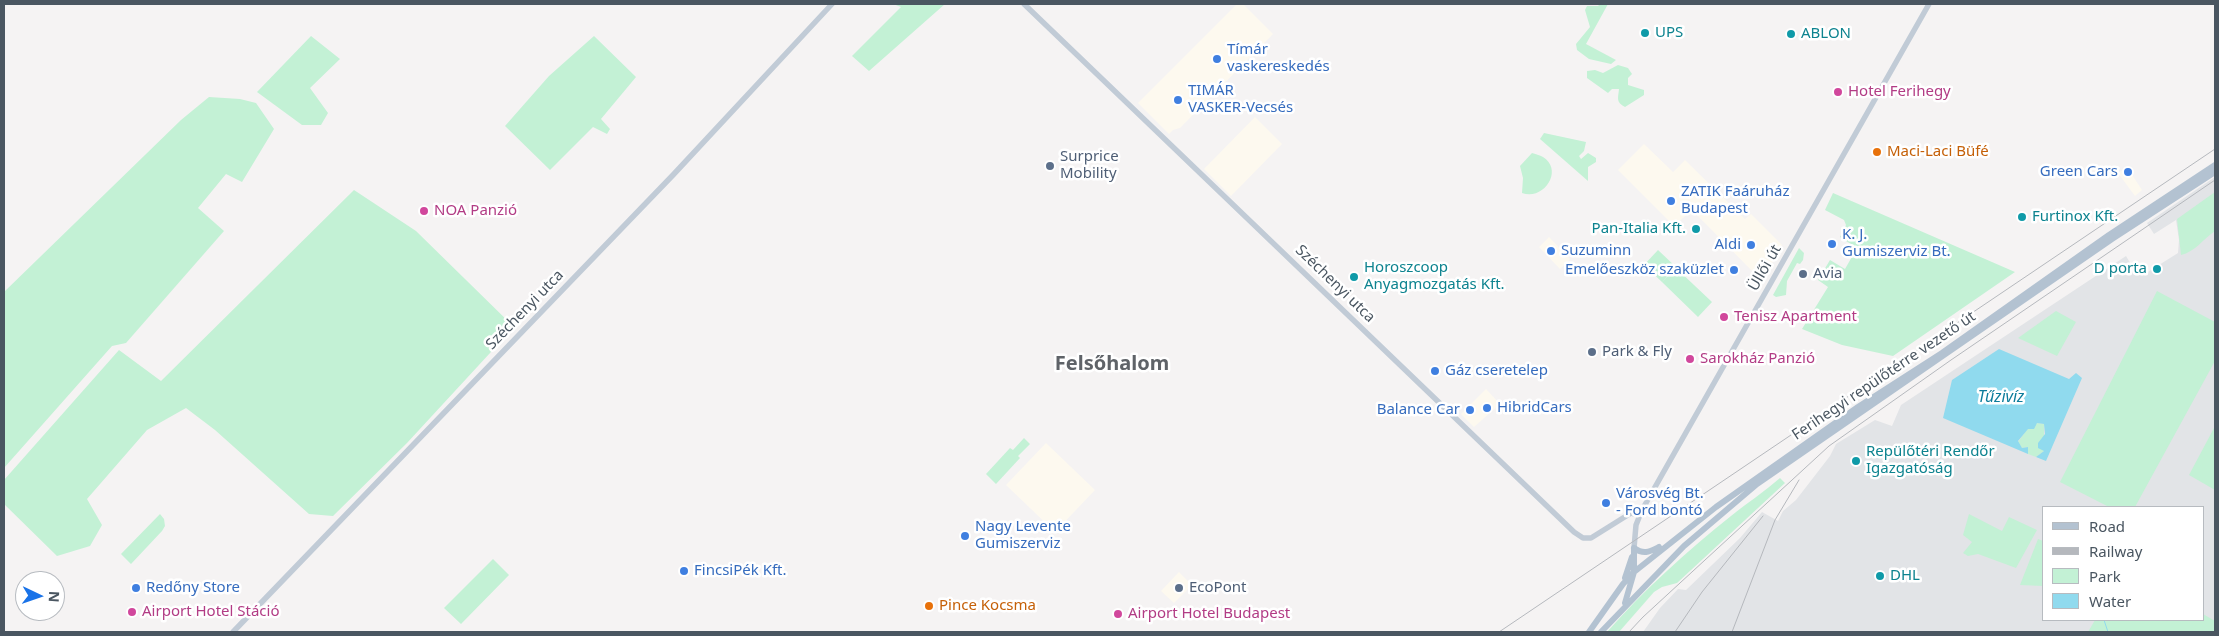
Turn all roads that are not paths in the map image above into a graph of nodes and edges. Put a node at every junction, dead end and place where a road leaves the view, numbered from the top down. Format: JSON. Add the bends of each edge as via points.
{"nodes":[{"id":1,"x":832,"y":4,"type":"edge"},
{"id":2,"x":1024,"y":4,"type":"edge"},
{"id":3,"x":1928,"y":4,"type":"edge"},
{"id":4,"x":2215,"y":165,"type":"edge"},
{"id":5,"x":2215,"y":172,"type":"edge"},
{"id":6,"x":1640,"y":515,"type":"junction"},
{"id":7,"x":1671,"y":541,"type":"junction"},
{"id":8,"x":1634,"y":548,"type":"junction"},
{"id":9,"x":1634,"y":572,"type":"junction"},
{"id":10,"x":1623,"y":584,"type":"junction"},
{"id":11,"x":1624,"y":606,"type":"junction"},
{"id":12,"x":233,"y":632,"type":"edge"},
{"id":13,"x":1589,"y":632,"type":"edge"},
{"id":14,"x":1601,"y":632,"type":"edge"}],
"edges":[{"from":1,"to":12,"type":"street","name":"Széchenyi utca","via":[[674,175]]},
{"from":2,"to":6,"type":"street","name":"Széchenyi utca","via":[[1574,532],[1583,538],[1591,538],[1631,514]]},
{"from":3,"to":6,"type":"street","name":"Üllői út"},
{"from":4,"to":7,"type":"main road","name":"Ferihegyi repülőtérre vezető út","via":[[1858,407]]},
{"from":5,"to":11,"type":"main road","name":"Ferihegyi repülőtérre vezető út","via":[[2112,239],[1757,484],[1684,546]]},
{"from":6,"to":8,"type":"street","name":"Üllői út"},
{"from":7,"to":8,"type":"main road","via":[[1647,553]]},
{"from":7,"to":9,"type":"main road","name":"Ferihegyi repülőtérre vezető út"},
{"from":8,"to":9,"type":"main road"},
{"from":8,"to":10,"type":"main road"},
{"from":9,"to":10,"type":"main road","name":"Ferihegyi repülőtérre vezető út"},
{"from":9,"to":11,"type":"main road"},
{"from":10,"to":13,"type":"main road","name":"Ferihegyi repülőtérre vezető út"},
{"from":11,"to":14,"type":"main road","name":"Ferihegyi repülőtérre vezető út"}]}
